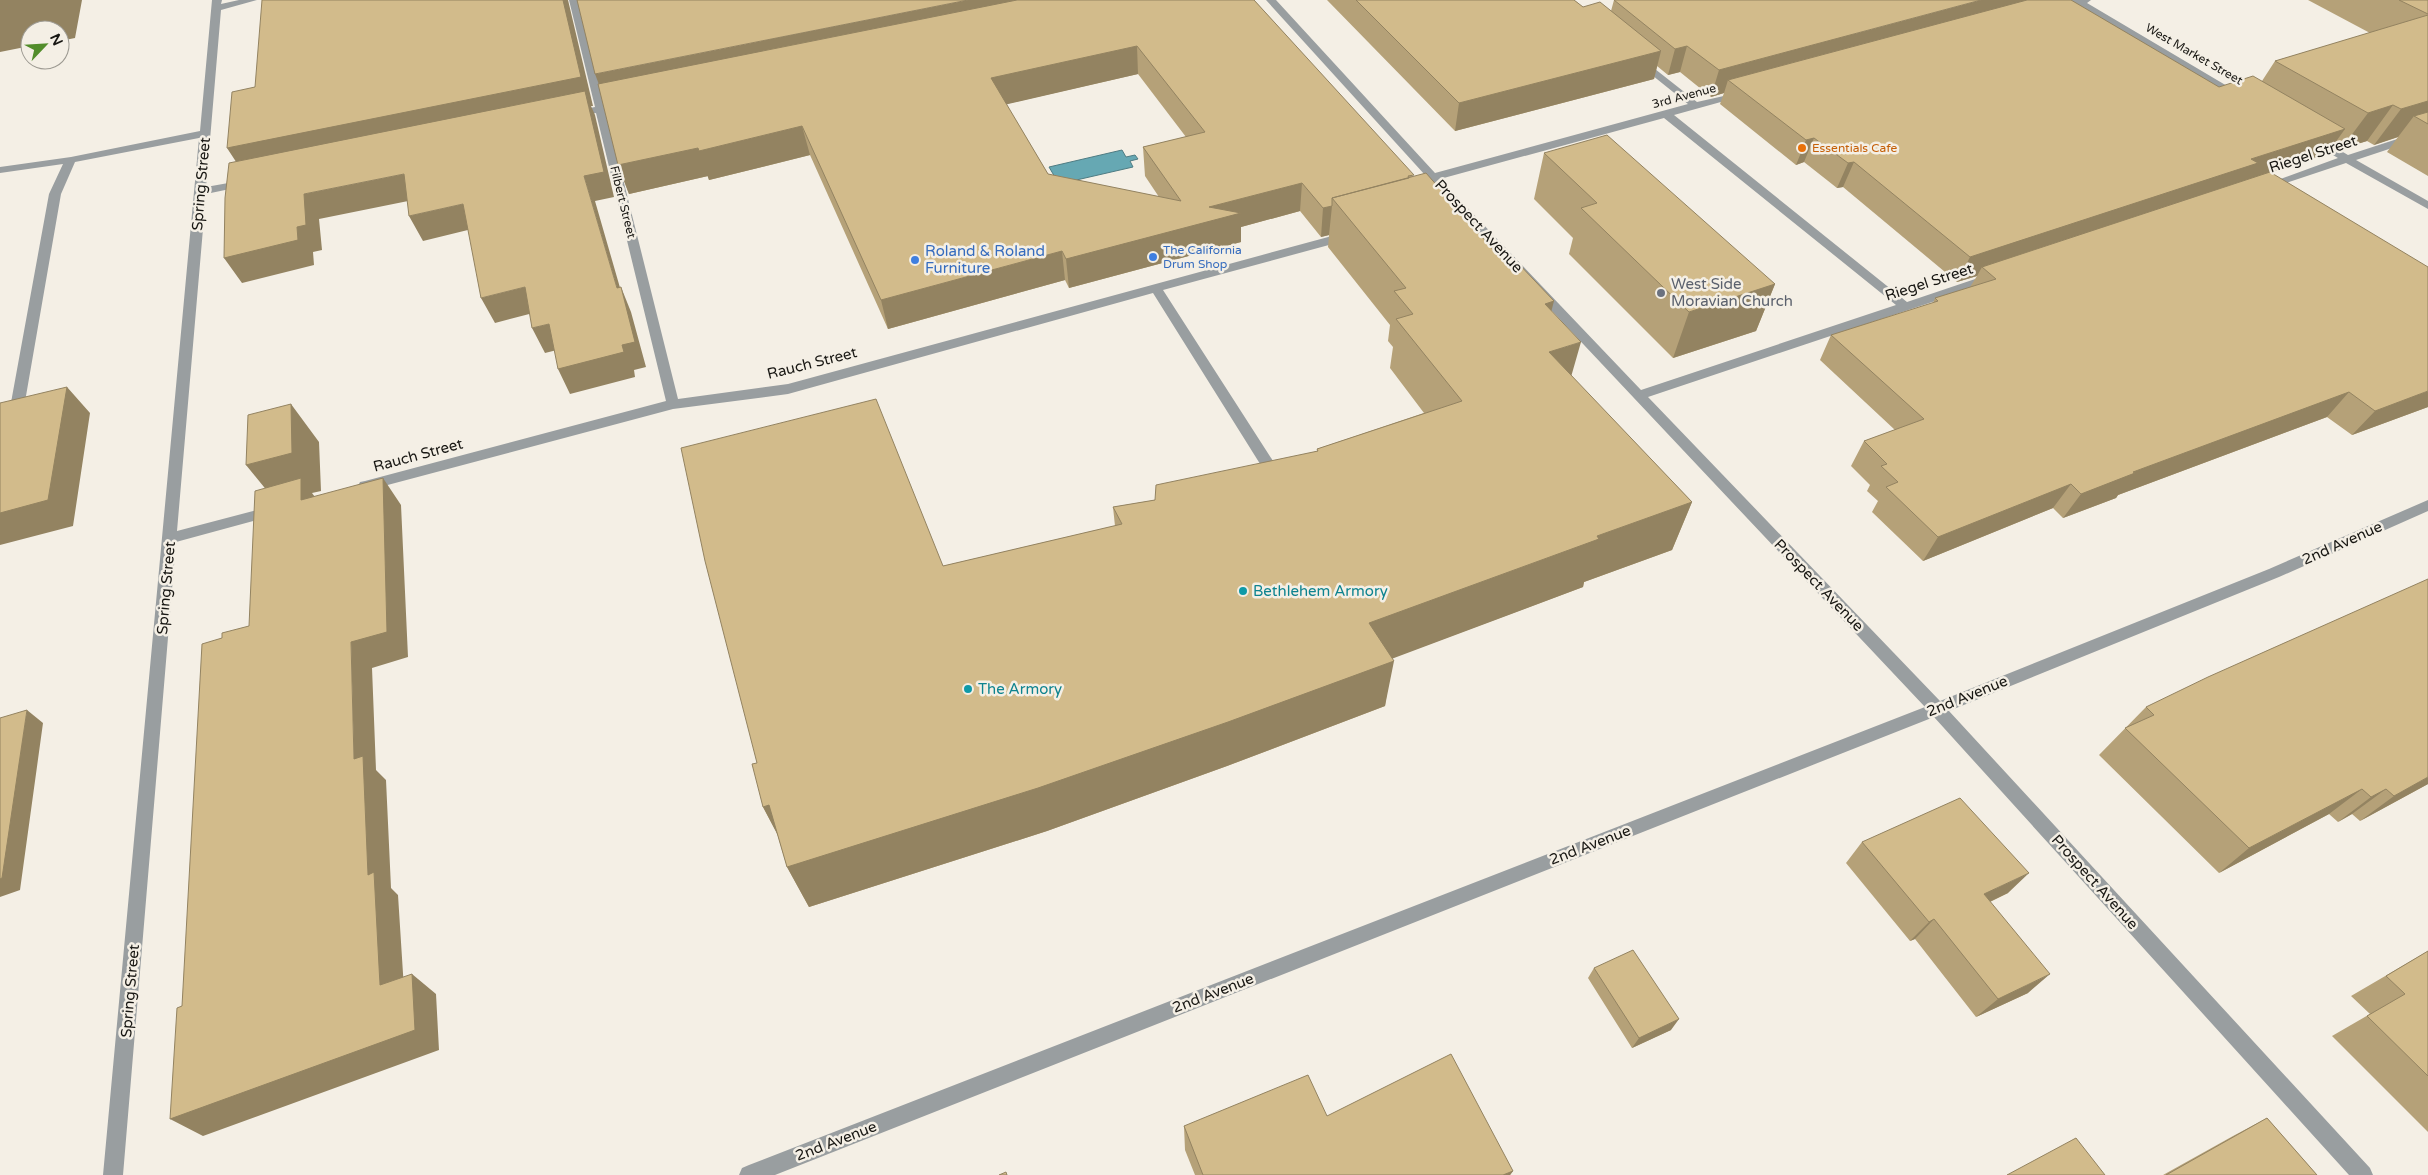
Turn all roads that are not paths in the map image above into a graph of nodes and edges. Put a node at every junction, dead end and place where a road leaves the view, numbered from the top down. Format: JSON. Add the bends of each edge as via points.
{"nodes":[{"id":1,"x":252,"y":0,"type":"edge"},
{"id":2,"x":574,"y":0,"type":"edge"},
{"id":3,"x":1271,"y":0,"type":"edge"},
{"id":4,"x":2081,"y":1,"type":"edge"},
{"id":5,"x":217,"y":4,"type":"edge"},
{"id":6,"x":2041,"y":12,"type":"edge"},
{"id":7,"x":1635,"y":56,"type":"edge"},
{"id":8,"x":1754,"y":90,"type":"edge"},
{"id":9,"x":2245,"y":99,"type":"edge"},
{"id":10,"x":639,"y":101,"type":"edge"},
{"id":11,"x":1696,"y":106,"type":"junction"},
{"id":12,"x":600,"y":109,"type":"junction"},
{"id":13,"x":1666,"y":114,"type":"junction"},
{"id":14,"x":558,"y":118,"type":"edge"},
{"id":15,"x":2428,"y":132,"type":"edge"},
{"id":16,"x":206,"y":133,"type":"junction"},
{"id":17,"x":2305,"y":134,"type":"edge"},
{"id":18,"x":2348,"y":159,"type":"junction"},
{"id":19,"x":71,"y":160,"type":"junction"},
{"id":20,"x":0,"y":170,"type":"edge"},
{"id":21,"x":1433,"y":177,"type":"junction"},
{"id":22,"x":258,"y":180,"type":"edge"},
{"id":23,"x":2254,"y":190,"type":"edge"},
{"id":24,"x":200,"y":192,"type":"junction"},
{"id":25,"x":1460,"y":206,"type":"junction"},
{"id":26,"x":2428,"y":206,"type":"edge"},
{"id":27,"x":1440,"y":211,"type":"edge"},
{"id":28,"x":1364,"y":231,"type":"edge"},
{"id":29,"x":2000,"y":275,"type":"edge"},
{"id":30,"x":1154,"y":288,"type":"junction"},
{"id":31,"x":1906,"y":307,"type":"junction"},
{"id":32,"x":1639,"y":396,"type":"junction"},
{"id":33,"x":673,"y":404,"type":"junction"},
{"id":34,"x":12,"y":435,"type":"edge"},
{"id":35,"x":1280,"y":485,"type":"edge"},
{"id":36,"x":350,"y":490,"type":"edge"},
{"id":37,"x":2428,"y":505,"type":"edge"},
{"id":38,"x":284,"y":508,"type":"edge"},
{"id":39,"x":170,"y":538,"type":"junction"},
{"id":40,"x":1937,"y":709,"type":"junction"},
{"id":41,"x":113,"y":1175,"type":"edge"},
{"id":42,"x":749,"y":1175,"type":"edge"},
{"id":43,"x":2363,"y":1175,"type":"edge"}],
"edges":[{"from":1,"to":5,"type":"street"},
{"from":2,"to":12,"type":"street","name":"Filbert Street"},
{"from":3,"to":21,"type":"street","name":"Prospect Avenue"},
{"from":4,"to":6,"type":"street"},
{"from":4,"to":9,"type":"street","name":"West Market Street"},
{"from":5,"to":16,"type":"street","name":"Spring Street"},
{"from":7,"to":11,"type":"street"},
{"from":8,"to":11,"type":"street","name":"3rd Avenue"},
{"from":10,"to":12,"type":"street"},
{"from":11,"to":13,"type":"street","name":"3rd Avenue"},
{"from":12,"to":14,"type":"street"},
{"from":12,"to":33,"type":"street","name":"Filbert Street"},
{"from":13,"to":21,"type":"street","name":"3rd Avenue"},
{"from":13,"to":31,"type":"street"},
{"from":15,"to":18,"type":"street","name":"Riegel Street"},
{"from":16,"to":19,"type":"street"},
{"from":16,"to":24,"type":"street","name":"Spring Street"},
{"from":17,"to":18,"type":"street"},
{"from":18,"to":23,"type":"street","name":"Riegel Street"},
{"from":18,"to":26,"type":"street"},
{"from":19,"to":20,"type":"street"},
{"from":19,"to":34,"type":"street","via":[[55,194]]},
{"from":21,"to":25,"type":"street","name":"Prospect Avenue"},
{"from":22,"to":24,"type":"street"},
{"from":24,"to":39,"type":"street","name":"Spring Street"},
{"from":25,"to":27,"type":"street"},
{"from":25,"to":32,"type":"street","name":"Prospect Avenue"},
{"from":28,"to":30,"type":"street","name":"Rauch Street"},
{"from":29,"to":31,"type":"street","name":"Riegel Street"},
{"from":30,"to":33,"type":"street","name":"Rauch Street","via":[[788,389]]},
{"from":30,"to":35,"type":"street"},
{"from":31,"to":32,"type":"street","name":"Riegel Street"},
{"from":32,"to":40,"type":"street","name":"Prospect Avenue"},
{"from":33,"to":36,"type":"street","name":"Rauch Street"},
{"from":37,"to":40,"type":"street","name":"2nd Avenue","via":[[2274,573]]},
{"from":38,"to":39,"type":"street"},
{"from":39,"to":41,"type":"street","name":"Spring Street"},
{"from":40,"to":42,"type":"street","name":"2nd Avenue"},
{"from":40,"to":43,"type":"street","name":"Prospect Avenue"}]}
